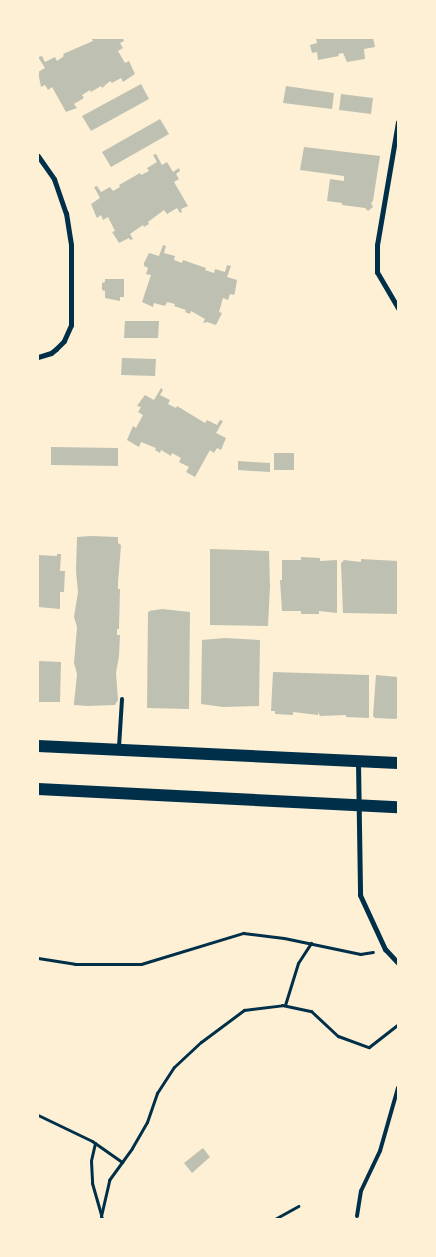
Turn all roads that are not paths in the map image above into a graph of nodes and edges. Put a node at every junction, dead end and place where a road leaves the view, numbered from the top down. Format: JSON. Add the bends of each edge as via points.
{"nodes":[{"id":1,"x":398,"y":122,"type":"edge"},
{"id":2,"x":38,"y":156,"type":"edge"},
{"id":3,"x":398,"y":308,"type":"edge"},
{"id":4,"x":38,"y":357,"type":"edge"},
{"id":5,"x":122,"y":699,"type":"dead end"},
{"id":6,"x":38,"y":746,"type":"edge"},
{"id":7,"x":119,"y":750,"type":"junction"},
{"id":8,"x":358,"y":761,"type":"junction"},
{"id":9,"x":398,"y":763,"type":"edge"},
{"id":10,"x":38,"y":789,"type":"edge"},
{"id":11,"x":358,"y":805,"type":"junction"},
{"id":12,"x":398,"y":807,"type":"edge"},
{"id":13,"x":398,"y":964,"type":"edge"},
{"id":14,"x":398,"y":1088,"type":"edge"},
{"id":15,"x":356,"y":1216,"type":"dead end"}],
"edges":[{"from":1,"to":3,"type":"street","via":[[377,245],[377,272]]},
{"from":2,"to":4,"type":"street","via":[[54,179],[71,245],[71,325],[64,341],[52,354]]},
{"from":5,"to":7,"type":"lane"},
{"from":6,"to":7,"type":"main road"},
{"from":7,"to":8,"type":"main road"},
{"from":8,"to":9,"type":"main road"},
{"from":8,"to":11,"type":"street"},
{"from":10,"to":11,"type":"main road"},
{"from":11,"to":12,"type":"main road"},
{"from":11,"to":13,"type":"street","via":[[360,895],[385,949]]},
{"from":14,"to":15,"type":"lane","via":[[380,1151],[361,1191]]}]}
